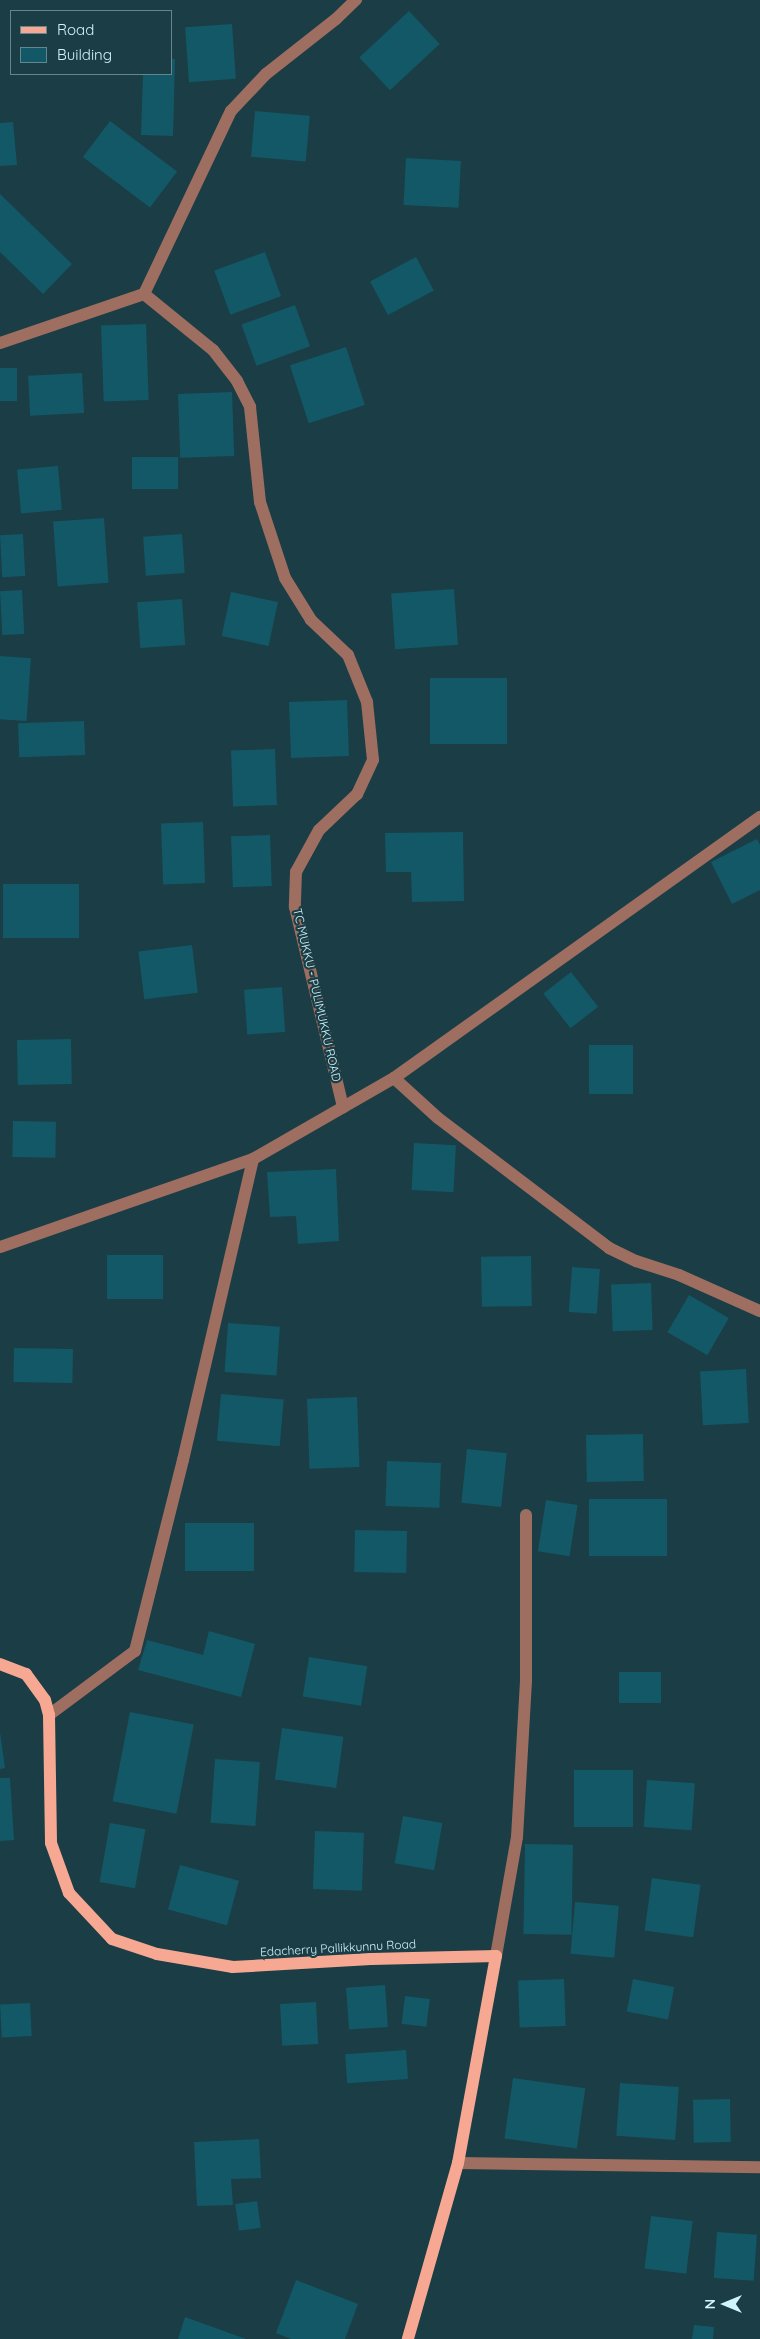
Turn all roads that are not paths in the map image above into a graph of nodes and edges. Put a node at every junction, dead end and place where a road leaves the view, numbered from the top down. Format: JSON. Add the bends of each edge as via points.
{"nodes":[{"id":1,"x":356,"y":0,"type":"edge"},
{"id":2,"x":144,"y":294,"type":"junction"},
{"id":3,"x":0,"y":343,"type":"edge"},
{"id":4,"x":760,"y":817,"type":"edge"},
{"id":5,"x":394,"y":1078,"type":"junction"},
{"id":6,"x":343,"y":1107,"type":"junction"},
{"id":7,"x":253,"y":1159,"type":"junction"},
{"id":8,"x":0,"y":1247,"type":"edge"},
{"id":9,"x":760,"y":1311,"type":"edge"},
{"id":10,"x":526,"y":1515,"type":"dead end"},
{"id":11,"x":0,"y":1664,"type":"edge"},
{"id":12,"x":49,"y":1715,"type":"junction"},
{"id":13,"x":496,"y":1956,"type":"junction"},
{"id":14,"x":458,"y":2163,"type":"junction"},
{"id":15,"x":760,"y":2168,"type":"edge"},
{"id":16,"x":408,"y":2339,"type":"edge"}],
"edges":[{"from":1,"to":2,"type":"street","via":[[266,74],[231,111]]},
{"from":2,"to":3,"type":"street"},
{"from":2,"to":6,"type":"street","name":"TC MUKKU - PULIMUKKU ROAD","via":[[212,350],[237,381],[250,407],[260,502],[285,578],[311,620],[348,654],[367,702],[373,760],[357,794],[319,830],[296,872],[295,907]]},
{"from":4,"to":5,"type":"street"},
{"from":5,"to":6,"type":"street"},
{"from":5,"to":9,"type":"street","via":[[438,1118],[609,1248]]},
{"from":6,"to":7,"type":"street"},
{"from":7,"to":8,"type":"street"},
{"from":7,"to":12,"type":"street","via":[[135,1651]]},
{"from":10,"to":13,"type":"street","via":[[526,1681],[517,1837]]},
{"from":11,"to":12,"type":"main road","name":"Edacherry Pallikkunnu Road","via":[[26,1674],[45,1700]]},
{"from":12,"to":13,"type":"main road","name":"Edacherry Pallikkunnu Road","via":[[51,1843],[69,1893],[112,1939],[157,1954],[233,1967]]},
{"from":13,"to":14,"type":"main road"},
{"from":14,"to":15,"type":"street"},
{"from":14,"to":16,"type":"main road"}]}
